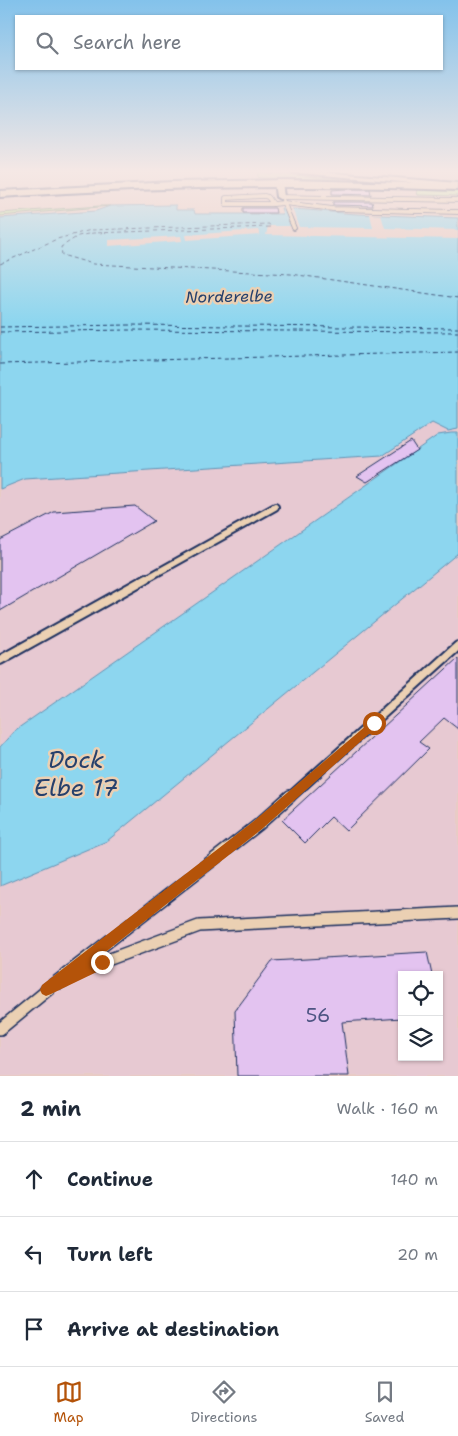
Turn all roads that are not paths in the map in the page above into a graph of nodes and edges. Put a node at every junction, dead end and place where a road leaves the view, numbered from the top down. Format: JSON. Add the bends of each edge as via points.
{"nodes":[{"id":1,"x":292,"y":222,"type":"edge"},
{"id":2,"x":294,"y":228,"type":"dead end"},
{"id":3,"x":275,"y":507,"type":"dead end"},
{"id":4,"x":458,"y":646,"type":"edge"},
{"id":5,"x":0,"y":660,"type":"edge"},
{"id":6,"x":458,"y":913,"type":"edge"},
{"id":7,"x":46,"y":990,"type":"junction"},
{"id":8,"x":0,"y":1029,"type":"edge"}],
"edges":[{"from":1,"to":2,"type":"lane"},
{"from":3,"to":5,"type":"lane"},
{"from":4,"to":7,"type":"lane","via":[[258,825]]},
{"from":6,"to":7,"type":"lane","via":[[199,926],[102,962]]},
{"from":7,"to":8,"type":"lane"}]}
